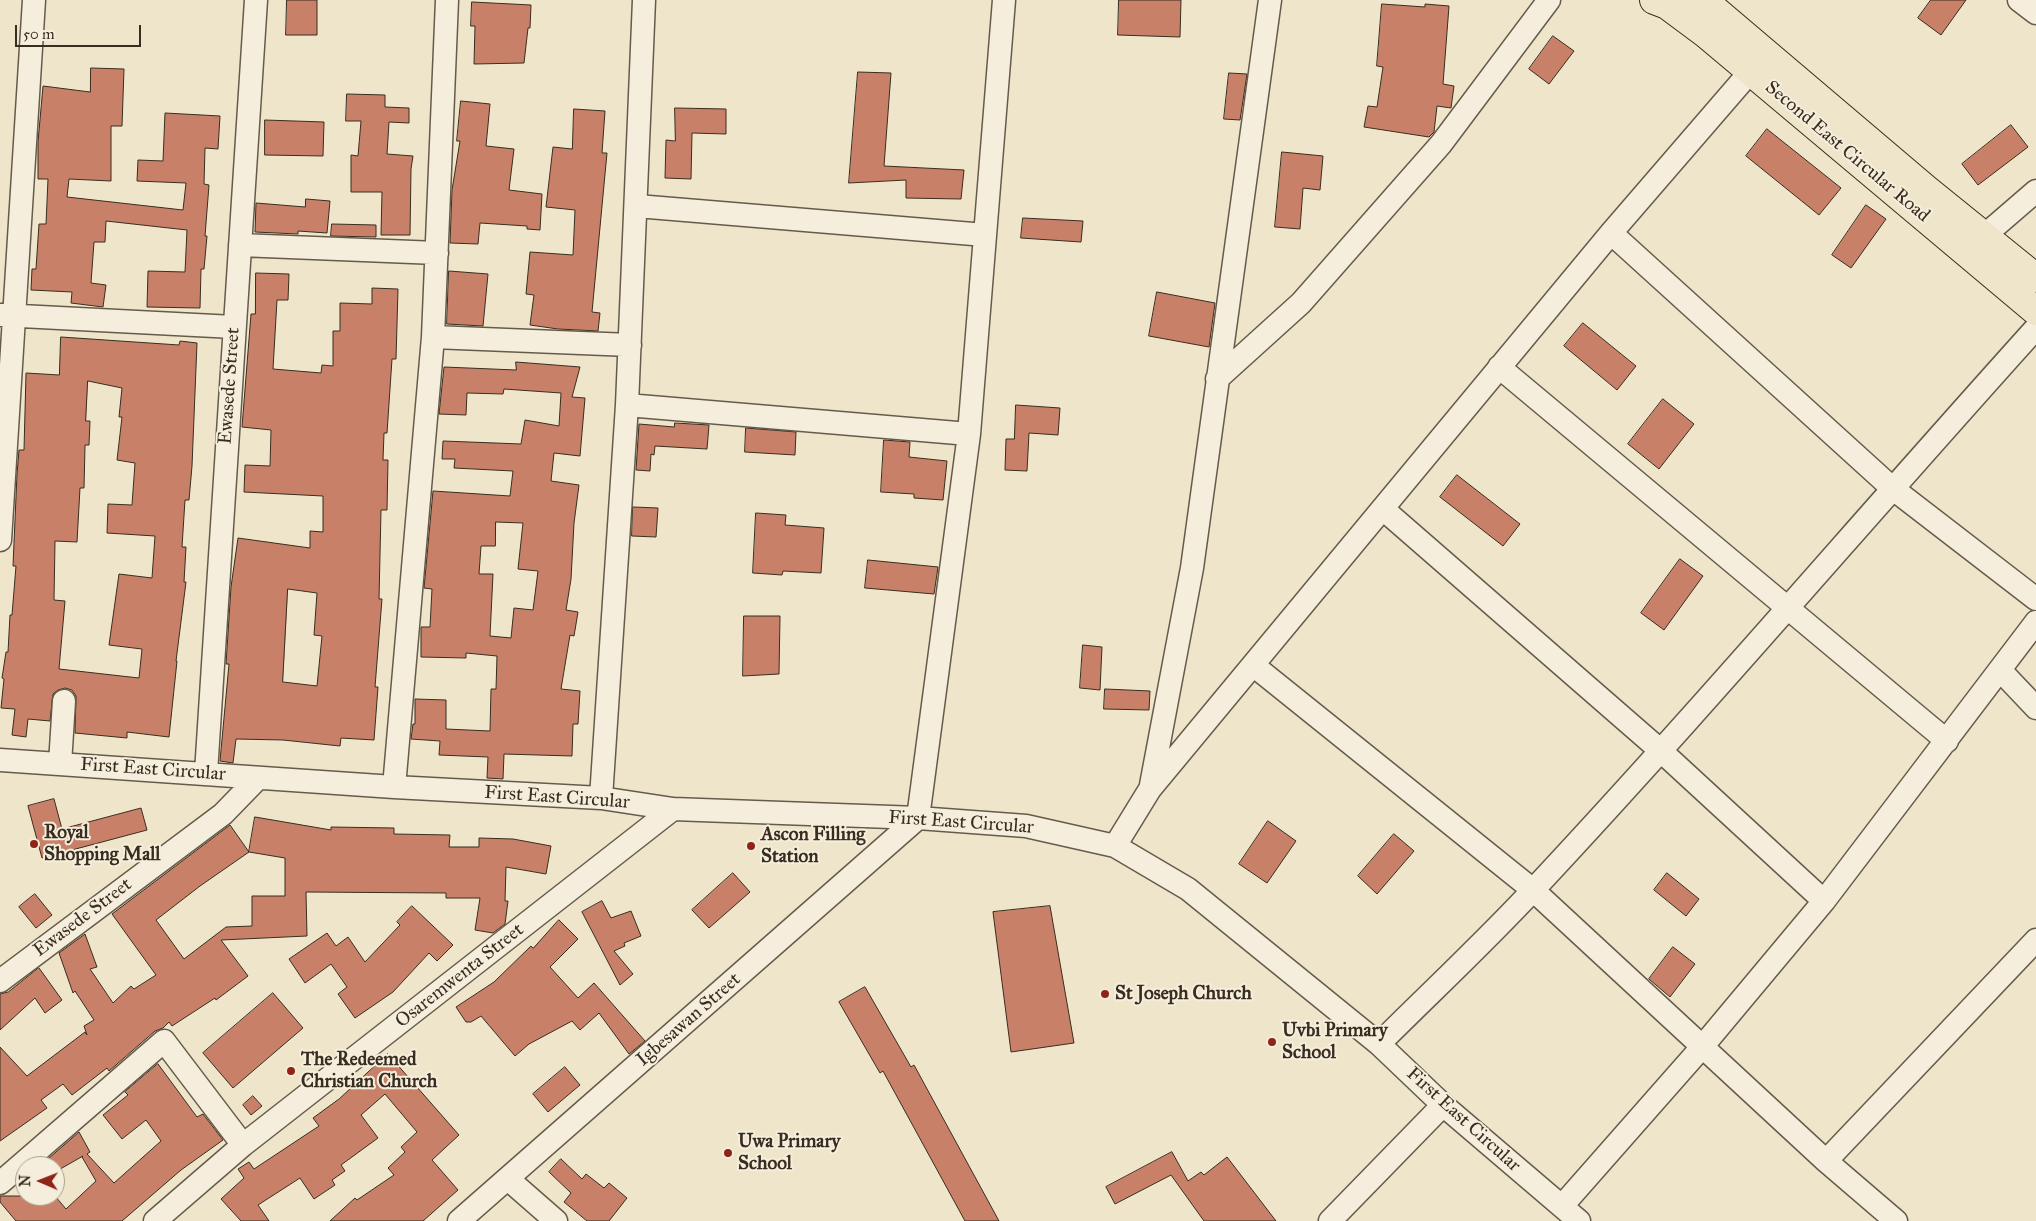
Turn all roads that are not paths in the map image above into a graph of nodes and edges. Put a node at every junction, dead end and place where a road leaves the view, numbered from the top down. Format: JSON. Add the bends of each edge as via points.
{"nodes":[{"id":1,"x":34,"y":0,"type":"edge"},
{"id":2,"x":256,"y":0,"type":"edge"},
{"id":3,"x":447,"y":0,"type":"edge"},
{"id":4,"x":644,"y":0,"type":"edge"},
{"id":5,"x":1004,"y":0,"type":"edge"},
{"id":6,"x":1270,"y":0,"type":"edge"},
{"id":7,"x":1549,"y":0,"type":"edge"},
{"id":8,"x":1654,"y":0,"type":"edge"},
{"id":9,"x":1698,"y":0,"type":"edge"},
{"id":10,"x":2019,"y":0,"type":"edge"},
{"id":11,"x":2036,"y":13,"type":"edge"},
{"id":12,"x":1750,"y":72,"type":"junction"},
{"id":13,"x":2036,"y":191,"type":"edge"},
{"id":14,"x":637,"y":206,"type":"junction"},
{"id":15,"x":1610,"y":233,"type":"junction"},
{"id":16,"x":985,"y":235,"type":"junction"},
{"id":17,"x":1985,"y":235,"type":"junction"},
{"id":18,"x":240,"y":245,"type":"junction"},
{"id":19,"x":437,"y":253,"type":"junction"},
{"id":20,"x":2036,"y":278,"type":"edge"},
{"id":21,"x":2036,"y":311,"type":"edge"},
{"id":22,"x":7,"y":315,"type":"edge"},
{"id":23,"x":234,"y":327,"type":"junction"},
{"id":24,"x":2036,"y":328,"type":"edge"},
{"id":25,"x":433,"y":337,"type":"junction"},
{"id":26,"x":630,"y":345,"type":"junction"},
{"id":27,"x":1499,"y":368,"type":"junction"},
{"id":28,"x":1217,"y":378,"type":"junction"},
{"id":29,"x":627,"y":405,"type":"junction"},
{"id":30,"x":969,"y":434,"type":"junction"},
{"id":31,"x":1892,"y":488,"type":"junction"},
{"id":32,"x":1383,"y":509,"type":"junction"},
{"id":33,"x":0,"y":540,"type":"edge"},
{"id":34,"x":2036,"y":599,"type":"edge"},
{"id":35,"x":1787,"y":608,"type":"junction"},
{"id":36,"x":2036,"y":622,"type":"edge"},
{"id":37,"x":1253,"y":665,"type":"junction"},
{"id":38,"x":2000,"y":670,"type":"junction"},
{"id":39,"x":64,"y":701,"type":"dead end"},
{"id":40,"x":2036,"y":708,"type":"edge"},
{"id":41,"x":1947,"y":741,"type":"junction"},
{"id":42,"x":1661,"y":751,"type":"junction"},
{"id":43,"x":0,"y":760,"type":"edge"},
{"id":44,"x":60,"y":764,"type":"junction"},
{"id":45,"x":206,"y":773,"type":"junction"},
{"id":46,"x":258,"y":778,"type":"junction"},
{"id":47,"x":394,"y":787,"type":"junction"},
{"id":48,"x":1150,"y":789,"type":"junction"},
{"id":49,"x":601,"y":798,"type":"junction"},
{"id":50,"x":673,"y":809,"type":"junction"},
{"id":51,"x":918,"y":818,"type":"junction"},
{"id":52,"x":1115,"y":846,"type":"junction"},
{"id":53,"x":1534,"y":890,"type":"junction"},
{"id":54,"x":1824,"y":901,"type":"junction"},
{"id":55,"x":2036,"y":940,"type":"edge"},
{"id":56,"x":0,"y":981,"type":"edge"},
{"id":57,"x":1380,"y":1044,"type":"junction"},
{"id":58,"x":1702,"y":1047,"type":"junction"},
{"id":59,"x":1443,"y":1105,"type":"junction"},
{"id":60,"x":243,"y":1145,"type":"junction"},
{"id":61,"x":1826,"y":1160,"type":"junction"},
{"id":62,"x":508,"y":1179,"type":"junction"},
{"id":63,"x":0,"y":1183,"type":"edge"},
{"id":64,"x":1562,"y":1206,"type":"junction"},
{"id":65,"x":155,"y":1221,"type":"edge"},
{"id":66,"x":459,"y":1221,"type":"edge"},
{"id":67,"x":556,"y":1221,"type":"edge"},
{"id":68,"x":1330,"y":1221,"type":"edge"},
{"id":69,"x":1579,"y":1221,"type":"edge"},
{"id":70,"x":1896,"y":1221,"type":"edge"}],
"edges":[{"from":1,"to":22,"type":"street"},
{"from":2,"to":18,"type":"street","name":"Ewasede Street"},
{"from":3,"to":19,"type":"street"},
{"from":4,"to":14,"type":"street"},
{"from":5,"to":16,"type":"street"},
{"from":6,"to":28,"type":"street"},
{"from":7,"to":28,"type":"street","via":[[1441,144],[1320,282]]},
{"from":8,"to":12,"type":"main road","name":"Second East Circular Road","via":[[1667,5],[1706,34]]},
{"from":9,"to":17,"type":"main road","name":"Second East Circular Road","via":[[1715,10],[1927,190]]},
{"from":10,"to":11,"type":"street"},
{"from":12,"to":15,"type":"street"},
{"from":12,"to":21,"type":"main road","name":"Second East Circular Road"},
{"from":13,"to":17,"type":"street"},
{"from":14,"to":16,"type":"street"},
{"from":14,"to":26,"type":"street"},
{"from":15,"to":27,"type":"street"},
{"from":15,"to":31,"type":"street"},
{"from":16,"to":30,"type":"street"},
{"from":17,"to":20,"type":"main road","name":"Second East Circular Road"},
{"from":18,"to":19,"type":"street"},
{"from":18,"to":23,"type":"street","name":"Ewasede Street"},
{"from":19,"to":25,"type":"street"},
{"from":22,"to":23,"type":"street"},
{"from":22,"to":33,"type":"street"},
{"from":23,"to":45,"type":"street","name":"Ewasede Street"},
{"from":24,"to":31,"type":"street"},
{"from":25,"to":26,"type":"street"},
{"from":25,"to":47,"type":"street"},
{"from":26,"to":29,"type":"street"},
{"from":27,"to":32,"type":"street"},
{"from":27,"to":35,"type":"street"},
{"from":28,"to":48,"type":"street","via":[[1192,568]]},
{"from":29,"to":30,"type":"street"},
{"from":29,"to":49,"type":"street"},
{"from":30,"to":51,"type":"street"},
{"from":31,"to":34,"type":"street"},
{"from":31,"to":35,"type":"street"},
{"from":32,"to":37,"type":"street"},
{"from":32,"to":42,"type":"street"},
{"from":35,"to":41,"type":"street"},
{"from":35,"to":42,"type":"street"},
{"from":36,"to":38,"type":"street"},
{"from":37,"to":48,"type":"street"},
{"from":37,"to":53,"type":"street"},
{"from":38,"to":40,"type":"street"},
{"from":38,"to":41,"type":"street"},
{"from":39,"to":44,"type":"street"},
{"from":41,"to":54,"type":"street"},
{"from":42,"to":53,"type":"street"},
{"from":42,"to":54,"type":"street"},
{"from":43,"to":44,"type":"street","name":"First East Circular"},
{"from":44,"to":45,"type":"street","name":"First East Circular"},
{"from":45,"to":46,"type":"street","name":"First East Circular"},
{"from":46,"to":47,"type":"street","name":"First East Circular"},
{"from":46,"to":56,"type":"street","name":"Ewasede Street","via":[[223,814]]},
{"from":47,"to":49,"type":"street","name":"First East Circular"},
{"from":48,"to":52,"type":"street"},
{"from":49,"to":50,"type":"street","name":"First East Circular"},
{"from":50,"to":51,"type":"street","name":"First East Circular"},
{"from":50,"to":60,"type":"street","name":"Osaremwenta Street"},
{"from":51,"to":52,"type":"street","name":"First East Circular","via":[[1026,826]]},
{"from":51,"to":62,"type":"street","name":"Igbesawan Street"},
{"from":52,"to":57,"type":"street","name":"First East Circular","via":[[1188,889]]},
{"from":53,"to":57,"type":"street"},
{"from":53,"to":58,"type":"street"},
{"from":54,"to":58,"type":"street"},
{"from":55,"to":61,"type":"street"},
{"from":57,"to":59,"type":"street","name":"First East Circular"},
{"from":58,"to":61,"type":"street"},
{"from":58,"to":64,"type":"street"},
{"from":59,"to":64,"type":"street","name":"First East Circular"},
{"from":59,"to":68,"type":"street"},
{"from":60,"to":63,"type":"street","via":[[164,1041]]},
{"from":60,"to":65,"type":"street","name":"Osaremwenta Street"},
{"from":61,"to":70,"type":"street"},
{"from":62,"to":66,"type":"street","name":"Igbesawan Street"},
{"from":62,"to":67,"type":"street"},
{"from":64,"to":69,"type":"street","name":"First East Circular"}]}
